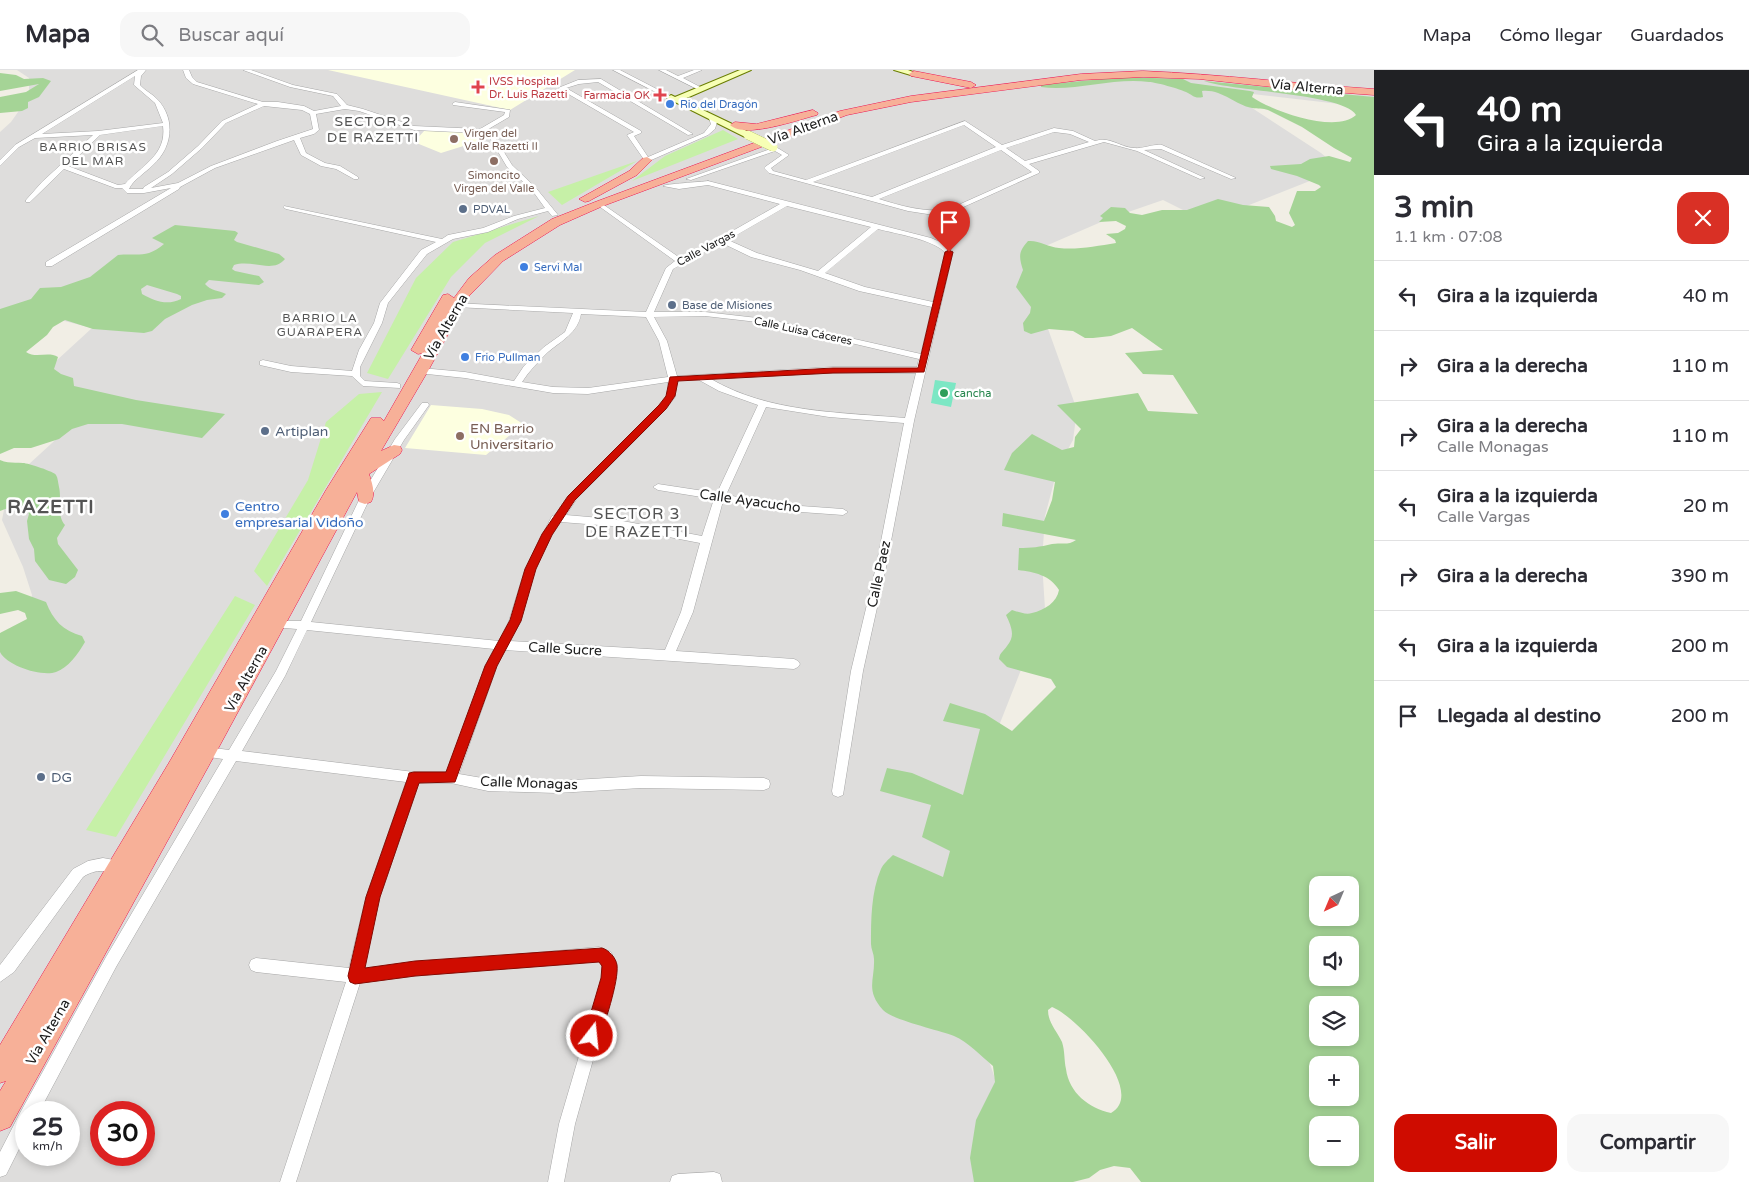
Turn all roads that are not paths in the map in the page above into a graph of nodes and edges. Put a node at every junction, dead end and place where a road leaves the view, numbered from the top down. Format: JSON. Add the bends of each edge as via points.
{"nodes":[{"id":1,"x":143,"y":70,"type":"edge"},
{"id":2,"x":186,"y":70,"type":"edge"},
{"id":3,"x":246,"y":70,"type":"edge"},
{"id":4,"x":616,"y":70,"type":"edge"},
{"id":5,"x":625,"y":70,"type":"edge"},
{"id":6,"x":662,"y":70,"type":"edge"},
{"id":7,"x":699,"y":70,"type":"edge"},
{"id":8,"x":739,"y":70,"type":"edge"},
{"id":9,"x":746,"y":70,"type":"edge"},
{"id":10,"x":898,"y":70,"type":"edge"},
{"id":11,"x":914,"y":74,"type":"junction"},
{"id":12,"x":678,"y":78,"type":"junction"},
{"id":13,"x":984,"y":85,"type":"junction"},
{"id":14,"x":699,"y":88,"type":"junction"},
{"id":15,"x":1374,"y":90,"type":"edge"},
{"id":16,"x":911,"y":94,"type":"junction"},
{"id":17,"x":676,"y":98,"type":"junction"},
{"id":18,"x":263,"y":104,"type":"junction"},
{"id":19,"x":455,"y":104,"type":"dead end"},
{"id":20,"x":885,"y":104,"type":"junction"},
{"id":21,"x":855,"y":105,"type":"junction"},
{"id":22,"x":345,"y":107,"type":"junction"},
{"id":23,"x":313,"y":113,"type":"junction"},
{"id":24,"x":710,"y":117,"type":"junction"},
{"id":25,"x":166,"y":124,"type":"junction"},
{"id":26,"x":711,"y":130,"type":"junction"},
{"id":27,"x":481,"y":131,"type":"junction"},
{"id":28,"x":742,"y":131,"type":"junction"},
{"id":29,"x":98,"y":133,"type":"junction"},
{"id":30,"x":690,"y":134,"type":"junction"},
{"id":31,"x":34,"y":136,"type":"junction"},
{"id":32,"x":297,"y":138,"type":"junction"},
{"id":33,"x":1095,"y":143,"type":"junction"},
{"id":34,"x":664,"y":144,"type":"dead end"},
{"id":35,"x":775,"y":148,"type":"junction"},
{"id":36,"x":1000,"y":148,"type":"junction"},
{"id":37,"x":1139,"y":150,"type":"junction"},
{"id":38,"x":646,"y":155,"type":"junction"},
{"id":39,"x":1025,"y":163,"type":"junction"},
{"id":40,"x":0,"y":164,"type":"edge"},
{"id":41,"x":65,"y":167,"type":"junction"},
{"id":42,"x":356,"y":178,"type":"dead end"},
{"id":43,"x":1202,"y":178,"type":"dead end"},
{"id":44,"x":1233,"y":178,"type":"dead end"},
{"id":45,"x":806,"y":182,"type":"junction"},
{"id":46,"x":180,"y":185,"type":"junction"},
{"id":47,"x":126,"y":186,"type":"junction"},
{"id":48,"x":666,"y":186,"type":"junction"},
{"id":49,"x":139,"y":192,"type":"junction"},
{"id":50,"x":871,"y":200,"type":"junction"},
{"id":51,"x":28,"y":201,"type":"dead end"},
{"id":52,"x":786,"y":203,"type":"junction"},
{"id":53,"x":599,"y":204,"type":"junction"},
{"id":54,"x":286,"y":207,"type":"dead end"},
{"id":55,"x":554,"y":212,"type":"junction"},
{"id":56,"x":876,"y":227,"type":"junction"},
{"id":57,"x":722,"y":240,"type":"junction"},
{"id":58,"x":440,"y":241,"type":"junction"},
{"id":59,"x":680,"y":261,"type":"junction"},
{"id":60,"x":49,"y":264,"type":"dead end"},
{"id":61,"x":820,"y":274,"type":"junction"},
{"id":62,"x":456,"y":305,"type":"junction"},
{"id":63,"x":937,"y":305,"type":"junction"},
{"id":64,"x":577,"y":311,"type":"junction"},
{"id":65,"x":649,"y":314,"type":"junction"},
{"id":66,"x":925,"y":358,"type":"junction"},
{"id":67,"x":263,"y":363,"type":"dead end"},
{"id":68,"x":921,"y":370,"type":"junction"},
{"id":69,"x":421,"y":371,"type":"junction"},
{"id":70,"x":355,"y":374,"type":"junction"},
{"id":71,"x":700,"y":377,"type":"junction"},
{"id":72,"x":674,"y":379,"type":"junction"},
{"id":73,"x":516,"y":384,"type":"junction"},
{"id":74,"x":397,"y":386,"type":"junction"},
{"id":75,"x":763,"y":404,"type":"junction"},
{"id":76,"x":425,"y":405,"type":"dead end"},
{"id":77,"x":910,"y":421,"type":"junction"},
{"id":78,"x":394,"y":450,"type":"junction"},
{"id":79,"x":360,"y":472,"type":"junction"},
{"id":80,"x":658,"y":487,"type":"dead end"},
{"id":81,"x":365,"y":498,"type":"junction"},
{"id":82,"x":720,"y":498,"type":"junction"},
{"id":83,"x":843,"y":512,"type":"dead end"},
{"id":84,"x":556,"y":518,"type":"junction"},
{"id":85,"x":706,"y":540,"type":"junction"},
{"id":86,"x":277,"y":624,"type":"junction"},
{"id":87,"x":304,"y":625,"type":"junction"},
{"id":88,"x":501,"y":646,"type":"junction"},
{"id":89,"x":669,"y":654,"type":"junction"},
{"id":90,"x":794,"y":664,"type":"dead end"},
{"id":91,"x":206,"y":752,"type":"junction"},
{"id":92,"x":233,"y":756,"type":"junction"},
{"id":93,"x":414,"y":777,"type":"junction"},
{"id":94,"x":451,"y":778,"type":"junction"},
{"id":95,"x":764,"y":784,"type":"dead end"},
{"id":96,"x":838,"y":791,"type":"dead end"},
{"id":97,"x":120,"y":866,"type":"junction"},
{"id":98,"x":256,"y":966,"type":"dead end"},
{"id":99,"x":0,"y":975,"type":"edge"},
{"id":100,"x":355,"y":976,"type":"junction"},
{"id":101,"x":0,"y":1070,"type":"edge"},
{"id":102,"x":36,"y":1101,"type":"edge"},
{"id":103,"x":0,"y":1117,"type":"edge"},
{"id":104,"x":15,"y":1140,"type":"edge"},
{"id":105,"x":0,"y":1169,"type":"edge"},
{"id":106,"x":714,"y":1180,"type":"dead end"},
{"id":107,"x":288,"y":1182,"type":"edge"},
{"id":108,"x":556,"y":1182,"type":"edge"},
{"id":109,"x":678,"y":1182,"type":"edge"}],
"edges":[{"from":1,"to":25,"type":"street","via":[[137,84],[141,91],[157,102]]},
{"from":1,"to":31,"type":"street"},
{"from":2,"to":18,"type":"street","via":[[195,83]]},
{"from":3,"to":22,"type":"street","via":[[292,86],[335,95]]},
{"from":4,"to":17,"type":"street"},
{"from":5,"to":17,"type":"street"},
{"from":6,"to":12,"type":"street"},
{"from":7,"to":12,"type":"street"},
{"from":8,"to":14,"type":"main road"},
{"from":9,"to":14,"type":"main road"},
{"from":10,"to":11,"type":"main road"},
{"from":11,"to":13,"type":"highway","via":[[961,84]]},
{"from":11,"to":16,"type":"highway","via":[[939,84]]},
{"from":12,"to":14,"type":"street"},
{"from":13,"to":15,"type":"highway","name":"Vía Alterna","via":[[1078,73],[1149,71]]},
{"from":13,"to":16,"type":"highway","name":"Vía Alterna"},
{"from":14,"to":17,"type":"main road"},
{"from":15,"to":20,"type":"highway","name":"Vía Alterna","via":[[1143,74],[1055,80]]},
{"from":16,"to":21,"type":"highway","name":"Vía Alterna"},
{"from":17,"to":24,"type":"main road"},
{"from":17,"to":28,"type":"main road"},
{"from":18,"to":23,"type":"street","via":[[304,108]]},
{"from":18,"to":49,"type":"street","via":[[224,122],[170,173]]},
{"from":19,"to":27,"type":"street","via":[[509,112]]},
{"from":20,"to":35,"type":"highway"},
{"from":20,"to":53,"type":"highway","name":"Vía Alterna","via":[[834,117]]},
{"from":21,"to":28,"type":"highway","via":[[832,107]]},
{"from":21,"to":55,"type":"highway","name":"Vía Alterna"},
{"from":22,"to":23,"type":"street"},
{"from":22,"to":27,"type":"street","via":[[364,109],[412,127]]},
{"from":23,"to":32,"type":"street","via":[[316,130]]},
{"from":24,"to":26,"type":"street","via":[[714,122]]},
{"from":24,"to":28,"type":"main road"},
{"from":25,"to":29,"type":"street"},
{"from":25,"to":47,"type":"street","via":[[168,134],[161,153],[153,164]]},
{"from":26,"to":30,"type":"street"},
{"from":26,"to":38,"type":"street","via":[[699,138]]},
{"from":27,"to":55,"type":"street","via":[[492,136],[509,166]]},
{"from":28,"to":35,"type":"main road","bridge":true},
{"from":29,"to":31,"type":"street"},
{"from":29,"to":41,"type":"street"},
{"from":30,"to":34,"type":"street"},
{"from":30,"to":38,"type":"street","via":[[599,80],[562,88],[639,132],[630,135]]},
{"from":31,"to":40,"type":"street","via":[[17,146]]},
{"from":32,"to":42,"type":"street","via":[[303,154],[323,165],[338,167]]},
{"from":32,"to":46,"type":"street","via":[[213,167]]},
{"from":33,"to":36,"type":"street","via":[[1071,132],[1055,130]]},
{"from":33,"to":37,"type":"street","via":[[1108,141]]},
{"from":33,"to":39,"type":"street"},
{"from":35,"to":45,"type":"street","via":[[786,156],[769,166],[769,171]]},
{"from":35,"to":48,"type":"street"},
{"from":36,"to":39,"type":"street"},
{"from":36,"to":45,"type":"street","via":[[965,123]]},
{"from":36,"to":50,"type":"street"},
{"from":37,"to":43,"type":"street"},
{"from":37,"to":44,"type":"street","via":[[1160,146]]},
{"from":38,"to":55,"type":"highway","via":[[633,173]]},
{"from":39,"to":50,"type":"street","via":[[1036,173],[945,212],[910,210]]},
{"from":41,"to":47,"type":"street","via":[[117,187]]},
{"from":41,"to":51,"type":"street","via":[[43,183]]},
{"from":45,"to":50,"type":"street"},
{"from":46,"to":49,"type":"street"},
{"from":46,"to":60,"type":"street"},
{"from":47,"to":49,"type":"street","via":[[126,191]]},
{"from":48,"to":52,"type":"street","via":[[708,183]]},
{"from":48,"to":53,"type":"highway"},
{"from":52,"to":56,"type":"street"},
{"from":52,"to":57,"type":"street","name":"Calle Vargas"},
{"from":53,"to":59,"type":"street"},
{"from":53,"to":62,"type":"highway","name":"Vía Alterna","via":[[556,222],[505,254],[474,281]]},
{"from":54,"to":58,"type":"street"},
{"from":55,"to":58,"type":"street","via":[[521,215],[489,229],[458,234]]},
{"from":55,"to":74,"type":"highway","name":"Vía Alterna","via":[[484,259],[462,281],[438,312]]},
{"from":56,"to":61,"type":"street"},
{"from":56,"to":63,"type":"street","name":"Calle Paez","via":[[928,240],[948,250]]},
{"from":57,"to":59,"type":"street","name":"Calle Vargas"},
{"from":57,"to":61,"type":"street","via":[[754,255]]},
{"from":58,"to":70,"type":"street","via":[[424,252],[384,304]]},
{"from":59,"to":65,"type":"street","name":"Calle Vargas","via":[[670,268]]},
{"from":61,"to":63,"type":"street","via":[[873,292]]},
{"from":62,"to":64,"type":"street","name":"Calle Luisa Cáceres"},
{"from":62,"to":69,"type":"highway","name":"Vía Alterna"},
{"from":63,"to":66,"type":"street","name":"Calle Paez"},
{"from":64,"to":65,"type":"street","name":"Calle Luisa Cáceres"},
{"from":64,"to":73,"type":"street","via":[[568,333],[540,355]]},
{"from":65,"to":66,"type":"street","name":"Calle Luisa Cáceres","via":[[706,314],[766,321]]},
{"from":65,"to":72,"type":"street","via":[[663,341]]},
{"from":66,"to":68,"type":"street","name":"Calle Paez"},
{"from":67,"to":70,"type":"street","via":[[291,369]]},
{"from":68,"to":71,"type":"street","via":[[833,370]]},
{"from":68,"to":77,"type":"street","name":"Calle Paez"},
{"from":69,"to":73,"type":"street"},
{"from":69,"to":79,"type":"highway","name":"Vía Alterna"},
{"from":70,"to":74,"type":"street","via":[[364,383]]},
{"from":71,"to":72,"type":"street"},
{"from":71,"to":75,"type":"street","via":[[730,393]]},
{"from":72,"to":73,"type":"street","via":[[588,391]]},
{"from":72,"to":84,"type":"street","via":[[663,407],[582,487]]},
{"from":74,"to":97,"type":"highway","name":"Vía Alterna","via":[[334,490]]},
{"from":75,"to":77,"type":"street"},
{"from":75,"to":82,"type":"street"},
{"from":76,"to":78,"type":"street"},
{"from":77,"to":96,"type":"street","name":"Calle Paez","via":[[857,671]]},
{"from":78,"to":79,"type":"highway"},
{"from":78,"to":81,"type":"street"},
{"from":79,"to":81,"type":"highway"},
{"from":79,"to":86,"type":"highway","name":"Vía Alterna"},
{"from":80,"to":82,"type":"street","name":"Calle Ayacucho"},
{"from":81,"to":87,"type":"street"},
{"from":82,"to":83,"type":"street","name":"Calle Ayacucho"},
{"from":82,"to":85,"type":"street"},
{"from":84,"to":85,"type":"street"},
{"from":84,"to":88,"type":"street","via":[[530,569],[515,621]]},
{"from":85,"to":89,"type":"street","via":[[686,612]]},
{"from":86,"to":87,"type":"street","name":"Calle Sucre"},
{"from":86,"to":91,"type":"highway","name":"Vía Alterna"},
{"from":87,"to":88,"type":"street","name":"Calle Sucre"},
{"from":87,"to":92,"type":"street"},
{"from":88,"to":89,"type":"street","name":"Calle Sucre"},
{"from":88,"to":94,"type":"street"},
{"from":89,"to":90,"type":"street","name":"Calle Sucre"},
{"from":91,"to":92,"type":"street","name":"Calle Monagas"},
{"from":91,"to":103,"type":"highway","name":"Vía Alterna"},
{"from":92,"to":93,"type":"street","name":"Calle Monagas"},
{"from":92,"to":102,"type":"street","via":[[111,962]]},
{"from":93,"to":94,"type":"street","name":"Calle Monagas"},
{"from":93,"to":100,"type":"street","via":[[373,897]]},
{"from":94,"to":95,"type":"street","name":"Calle Monagas","via":[[488,785],[538,786],[641,782]]},
{"from":97,"to":99,"type":"street","via":[[99,863],[78,873]]},
{"from":97,"to":101,"type":"highway","name":"Vía Alterna"},
{"from":98,"to":100,"type":"street"},
{"from":100,"to":107,"type":"street"},
{"from":100,"to":108,"type":"street","via":[[599,954],[606,957],[610,964],[609,978],[568,1124]]},
{"from":104,"to":105,"type":"street"},
{"from":106,"to":109,"type":"street"}]}
